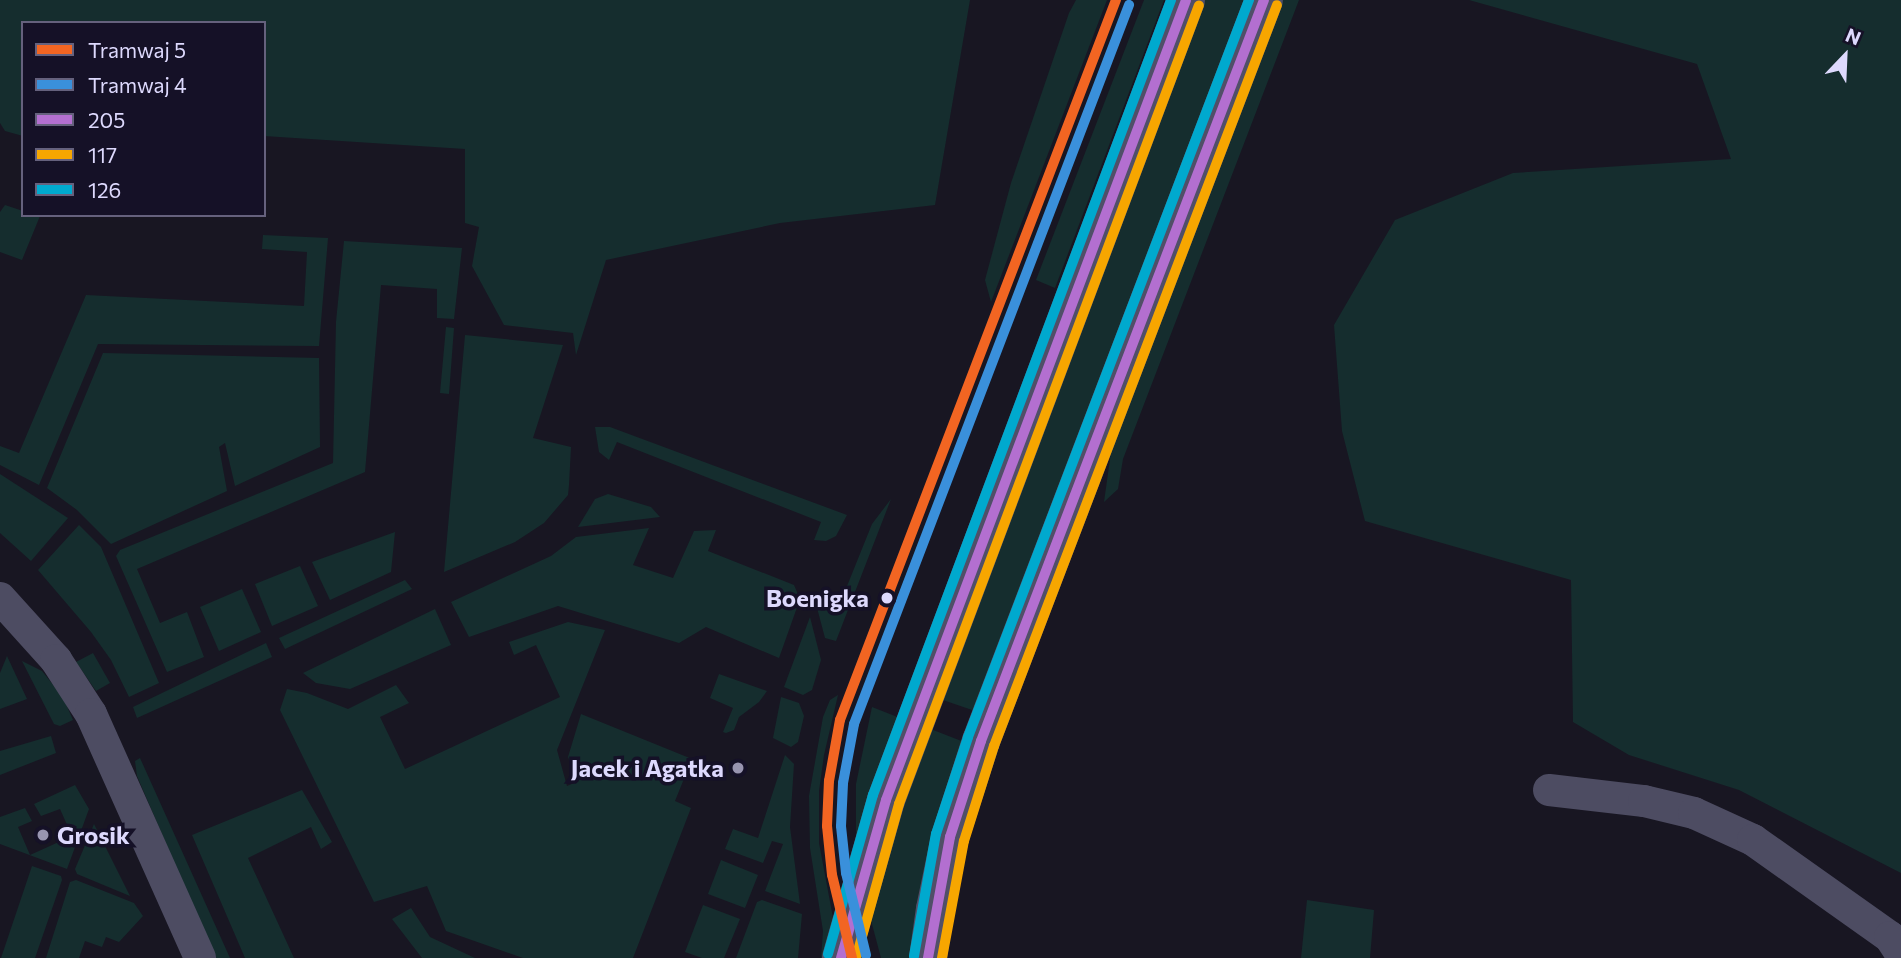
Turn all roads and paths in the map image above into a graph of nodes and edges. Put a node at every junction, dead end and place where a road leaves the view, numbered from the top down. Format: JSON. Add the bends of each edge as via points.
{"nodes":[{"id":1,"x":1186,"y":0,"type":"edge"},
{"id":2,"x":1264,"y":0,"type":"edge"},
{"id":3,"x":0,"y":598,"type":"edge"},
{"id":4,"x":1549,"y":790,"type":"dead end"},
{"id":5,"x":1901,"y":954,"type":"edge"},
{"id":6,"x":200,"y":958,"type":"edge"},
{"id":7,"x":841,"y":958,"type":"edge"},
{"id":8,"x":928,"y":958,"type":"edge"}],
"edges":[{"from":1,"to":7,"type":"main road","via":[[886,800]]},
{"from":2,"to":8,"type":"main road","via":[[981,741],[950,837]]},
{"from":3,"to":6,"type":"street","via":[[56,660],[91,714]]},
{"from":4,"to":5,"type":"street","via":[[1681,810],[1753,840],[1890,937]]}]}
